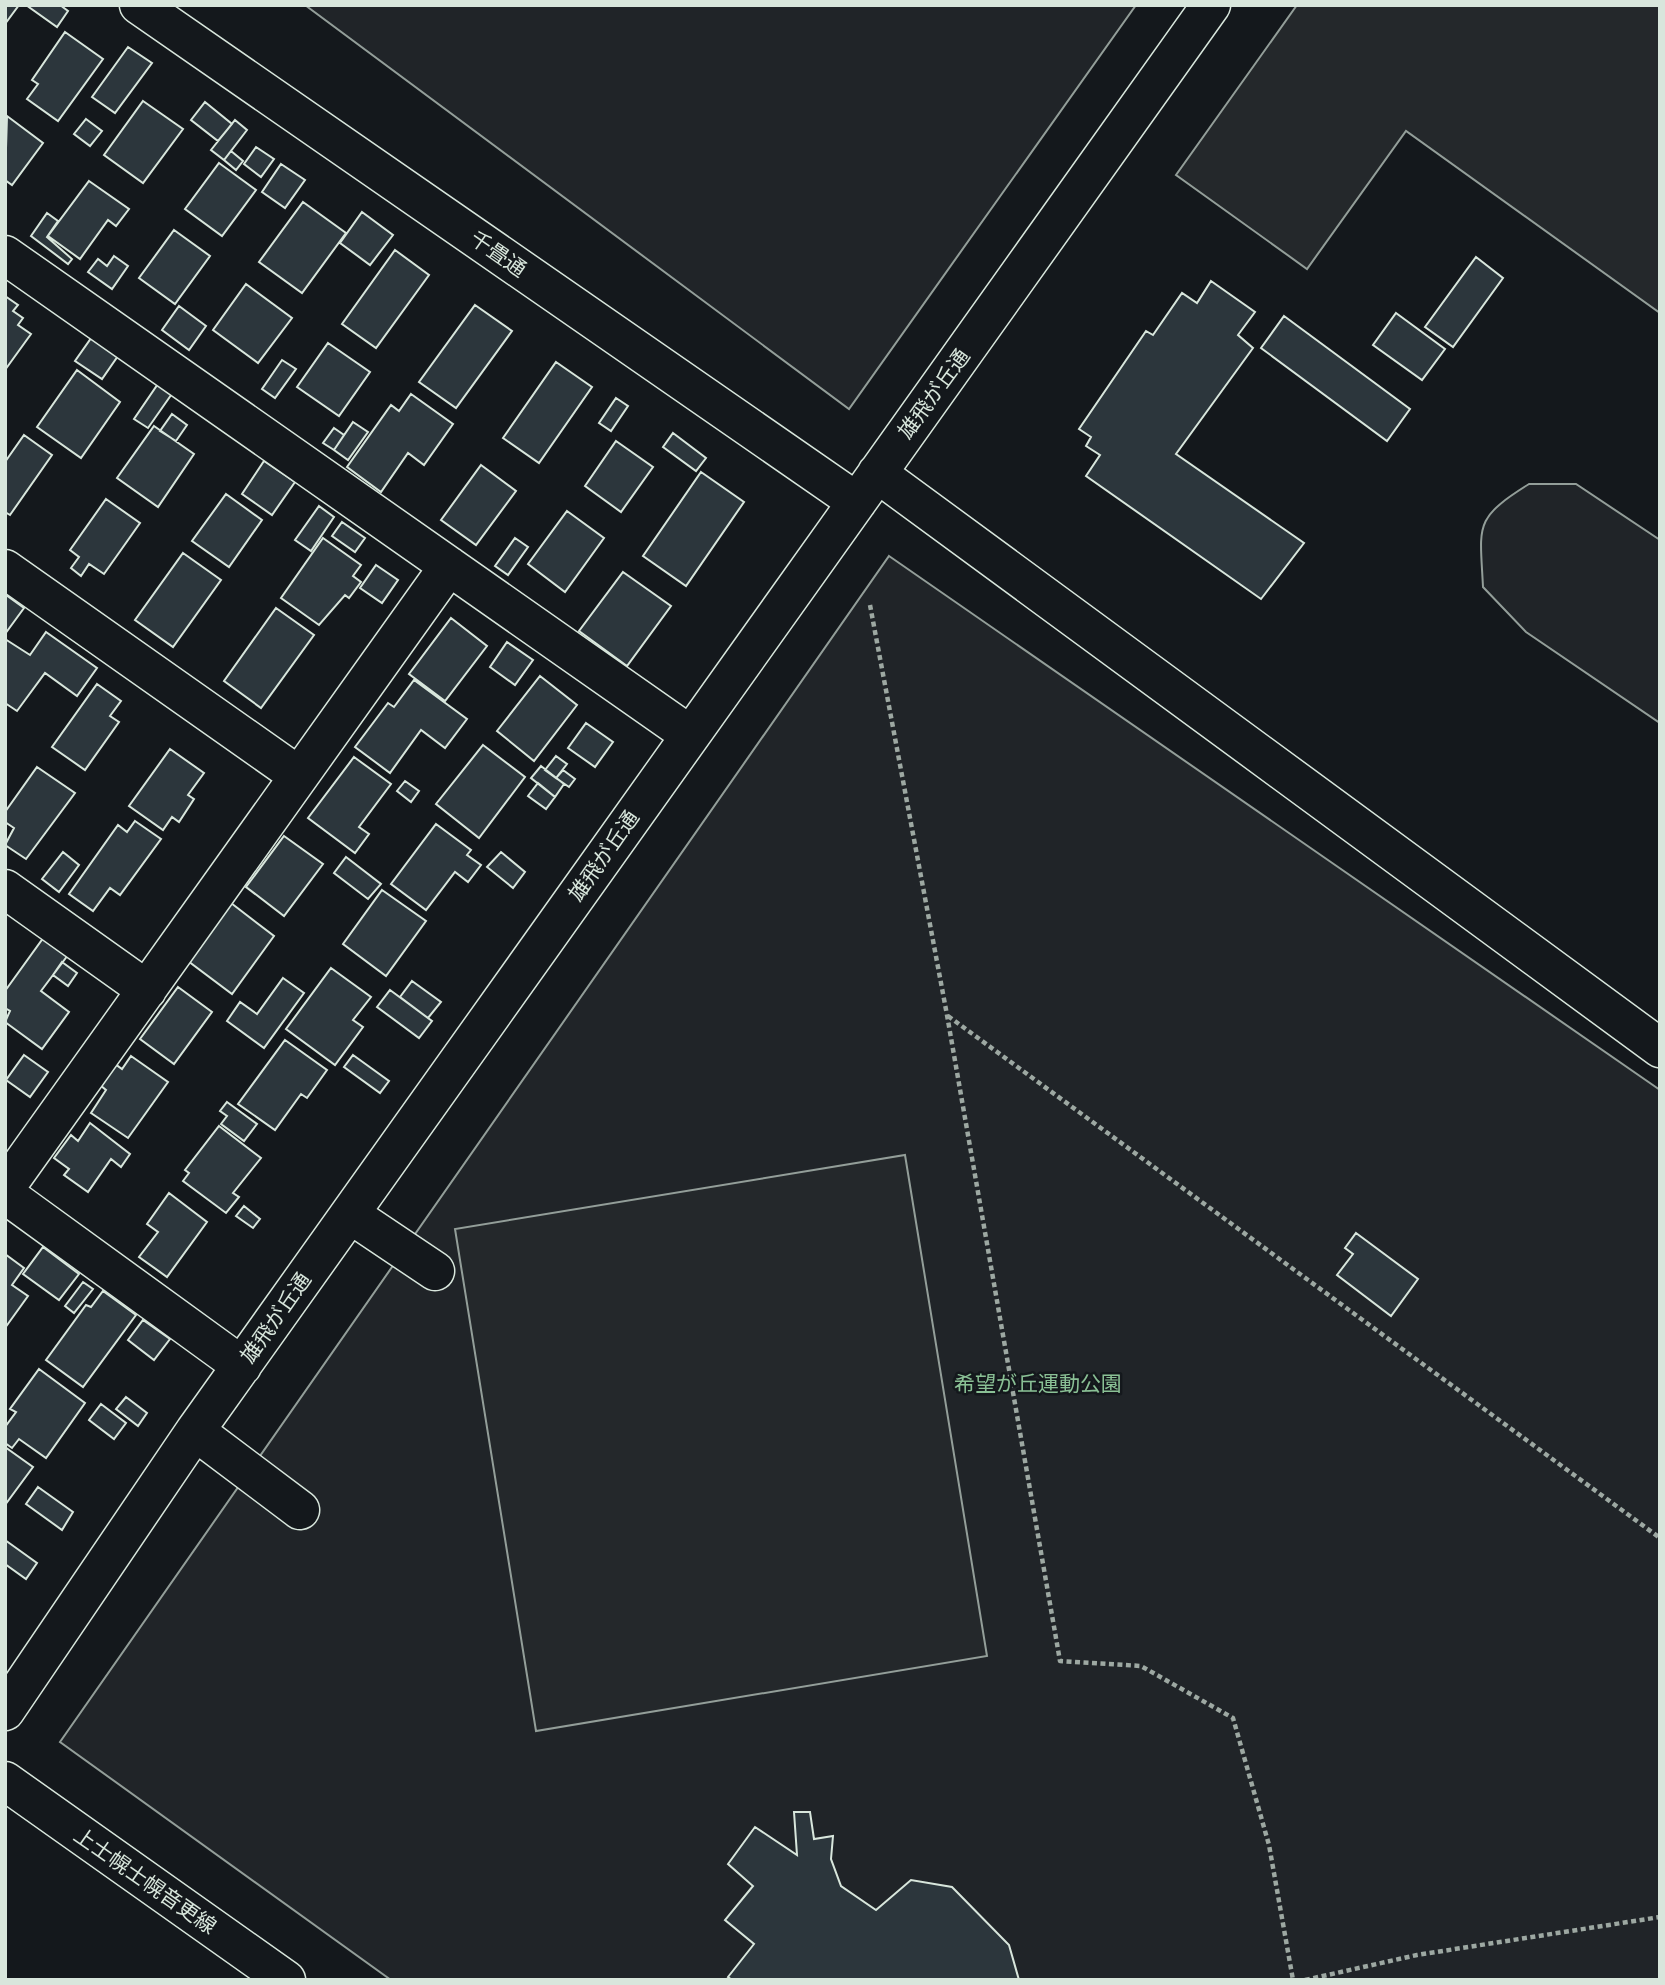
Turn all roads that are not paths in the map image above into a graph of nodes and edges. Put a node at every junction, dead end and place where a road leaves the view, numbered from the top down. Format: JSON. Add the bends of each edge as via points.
{"nodes":[{"id":1,"x":139,"y":5,"type":"edge"},
{"id":2,"x":1211,"y":5,"type":"edge"},
{"id":3,"x":5,"y":255,"type":"edge"},
{"id":4,"x":867,"y":487,"type":"junction"},
{"id":5,"x":449,"y":566,"type":"junction"},
{"id":6,"x":5,"y":569,"type":"edge"},
{"id":7,"x":690,"y":735,"type":"junction"},
{"id":8,"x":299,"y":776,"type":"junction"},
{"id":9,"x":5,"y":889,"type":"edge"},
{"id":10,"x":147,"y":990,"type":"junction"},
{"id":11,"x":1660,"y":1048,"type":"edge"},
{"id":12,"x":5,"y":1188,"type":"edge"},
{"id":13,"x":5,"y":1194,"type":"edge"},
{"id":14,"x":350,"y":1214,"type":"junction"},
{"id":15,"x":435,"y":1271,"type":"dead end"},
{"id":16,"x":242,"y":1366,"type":"junction"},
{"id":17,"x":195,"y":1431,"type":"junction"},
{"id":18,"x":300,"y":1510,"type":"dead end"},
{"id":19,"x":5,"y":1711,"type":"edge"},
{"id":20,"x":5,"y":1782,"type":"edge"},
{"id":21,"x":286,"y":1980,"type":"edge"}],
"edges":[{"from":1,"to":4,"type":"street","name":"千畳通"},
{"from":2,"to":4,"type":"street","name":"雄飛が丘通"},
{"from":3,"to":5,"type":"street"},
{"from":4,"to":7,"type":"street","name":"雄飛が丘通"},
{"from":4,"to":11,"type":"street","name":"千畳通"},
{"from":5,"to":7,"type":"street"},
{"from":5,"to":8,"type":"street"},
{"from":6,"to":8,"type":"street"},
{"from":7,"to":14,"type":"street","name":"雄飛が丘通"},
{"from":8,"to":10,"type":"street"},
{"from":9,"to":10,"type":"street"},
{"from":10,"to":12,"type":"street"},
{"from":13,"to":16,"type":"street"},
{"from":14,"to":15,"type":"street"},
{"from":14,"to":16,"type":"street","name":"雄飛が丘通"},
{"from":16,"to":17,"type":"street","name":"雄飛が丘通"},
{"from":17,"to":18,"type":"street"},
{"from":17,"to":19,"type":"street","name":"雄飛が丘通"},
{"from":20,"to":21,"type":"street","name":"上士幌士幌音更線"}]}
